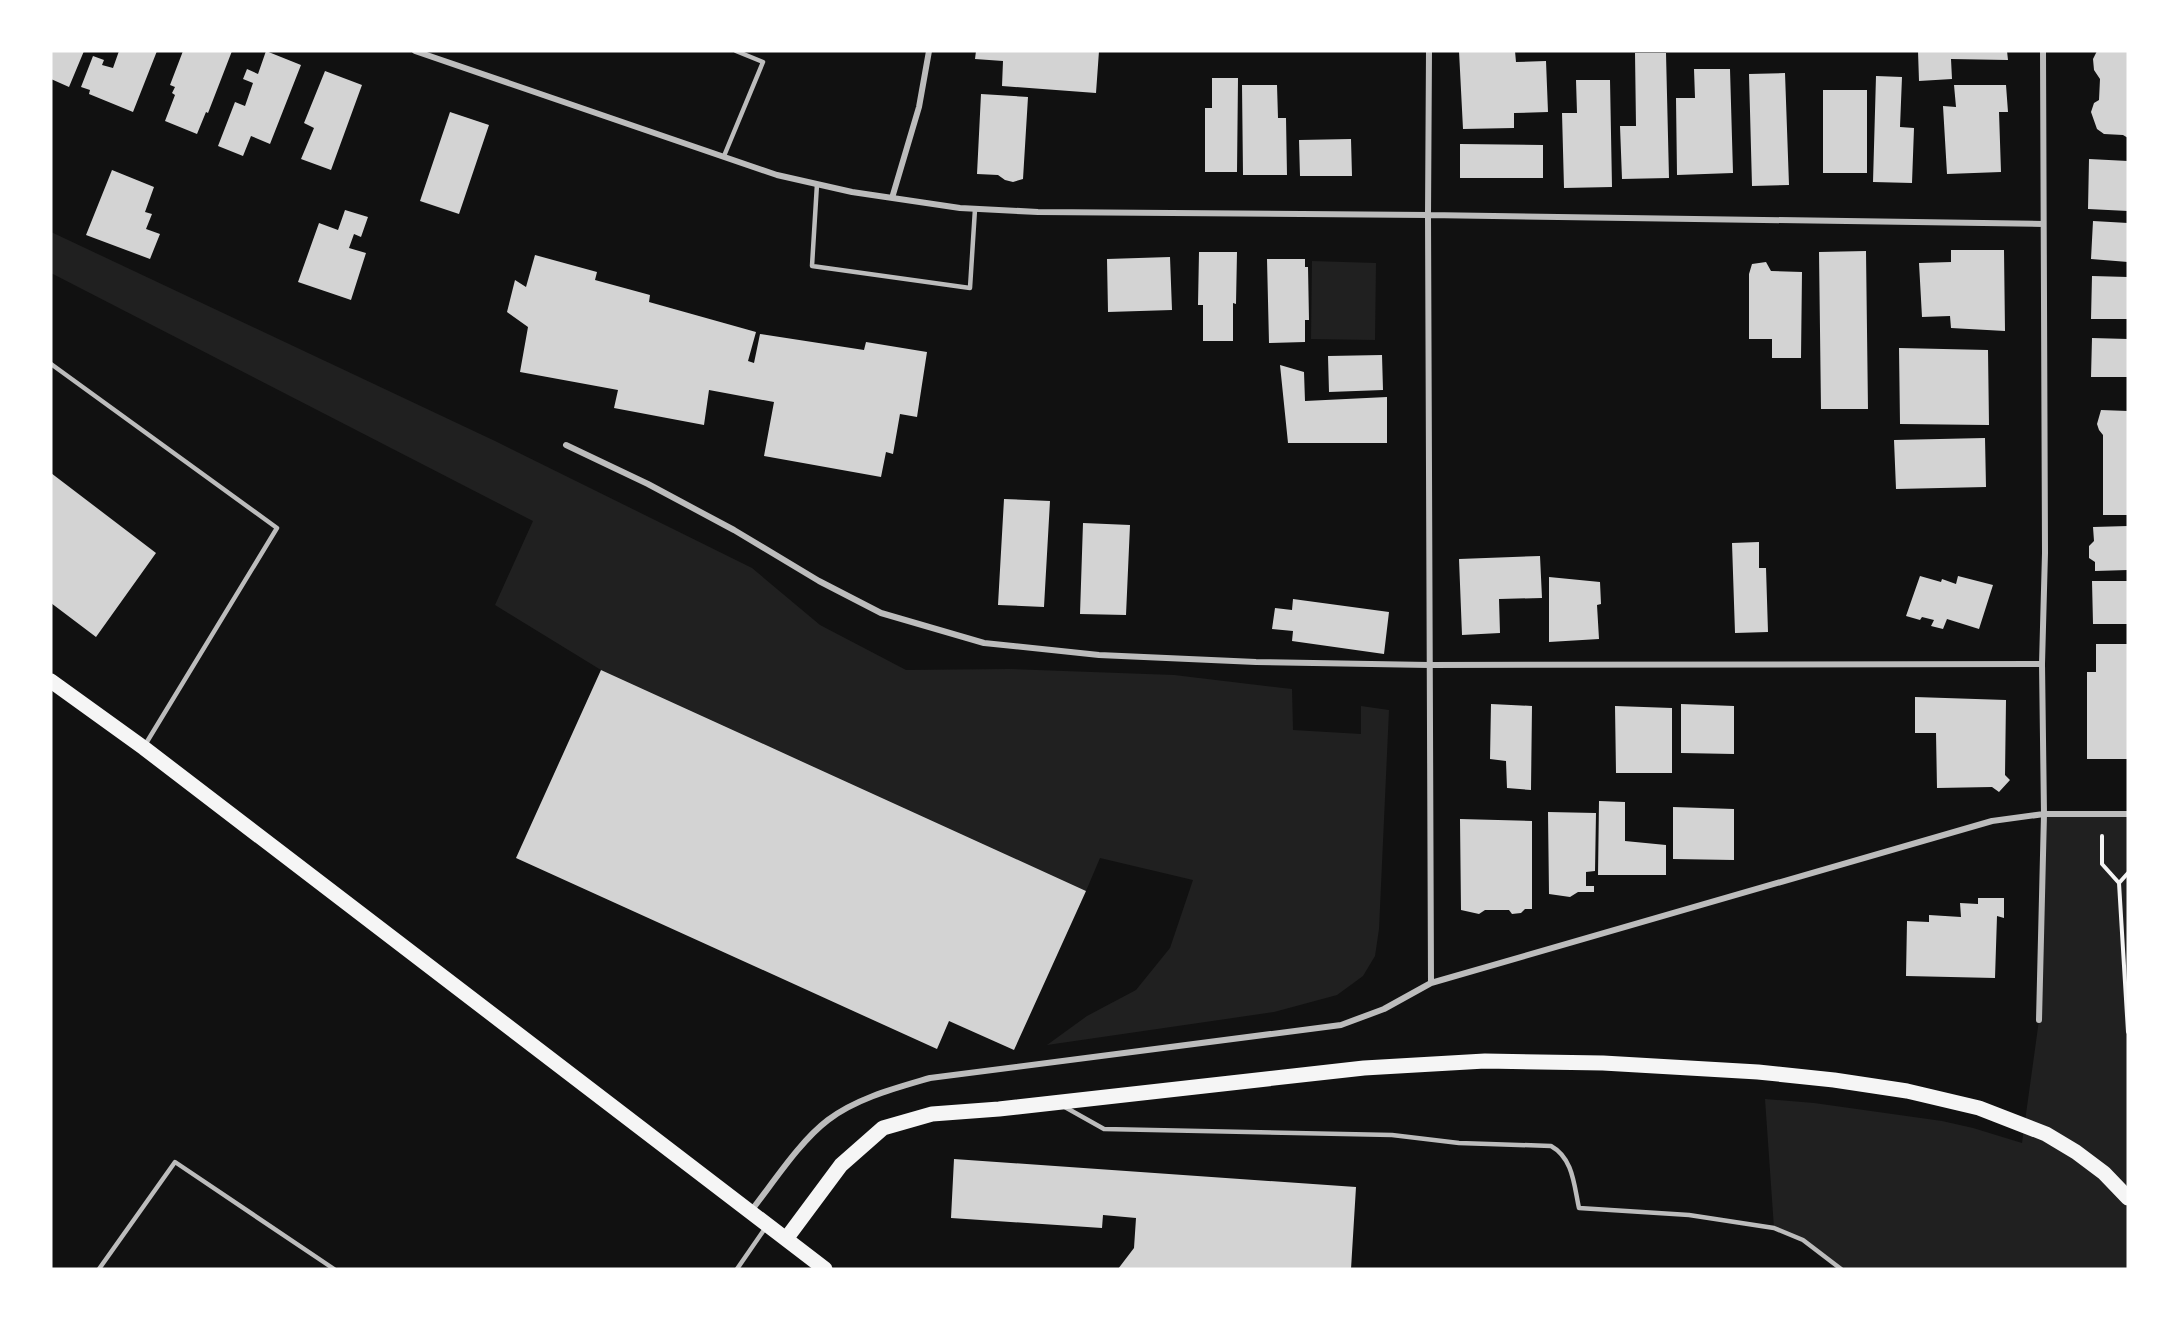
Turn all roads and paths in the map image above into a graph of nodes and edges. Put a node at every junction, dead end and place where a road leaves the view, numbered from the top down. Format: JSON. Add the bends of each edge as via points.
{"nodes":[{"id":1,"x":415,"y":51,"type":"edge"},
{"id":2,"x":736,"y":51,"type":"edge"},
{"id":3,"x":929,"y":51,"type":"edge"},
{"id":4,"x":1429,"y":51,"type":"edge"},
{"id":5,"x":2043,"y":51,"type":"edge"},
{"id":6,"x":724,"y":156,"type":"junction"},
{"id":7,"x":817,"y":184,"type":"junction"},
{"id":8,"x":892,"y":198,"type":"junction"},
{"id":9,"x":975,"y":209,"type":"junction"},
{"id":10,"x":1428,"y":215,"type":"junction"},
{"id":11,"x":2043,"y":224,"type":"junction"},
{"id":12,"x":51,"y":364,"type":"edge"},
{"id":13,"x":566,"y":445,"type":"dead end"},
{"id":14,"x":2042,"y":664,"type":"junction"},
{"id":15,"x":1430,"y":665,"type":"junction"},
{"id":16,"x":51,"y":681,"type":"edge"},
{"id":17,"x":144,"y":748,"type":"junction"},
{"id":18,"x":2101,"y":813,"type":"junction"},
{"id":19,"x":2044,"y":814,"type":"junction"},
{"id":20,"x":2128,"y":814,"type":"edge"},
{"id":21,"x":2128,"y":873,"type":"edge"},
{"id":22,"x":2118,"y":883,"type":"junction"},
{"id":23,"x":1431,"y":983,"type":"junction"},
{"id":24,"x":2039,"y":1020,"type":"dead end"},
{"id":25,"x":2128,"y":1032,"type":"edge"},
{"id":26,"x":1056,"y":1103,"type":"junction"},
{"id":27,"x":2128,"y":1198,"type":"edge"},
{"id":28,"x":751,"y":1212,"type":"junction"},
{"id":29,"x":768,"y":1225,"type":"junction"},
{"id":30,"x":786,"y":1239,"type":"junction"},
{"id":31,"x":99,"y":1269,"type":"edge"},
{"id":32,"x":334,"y":1269,"type":"edge"},
{"id":33,"x":737,"y":1269,"type":"edge"},
{"id":34,"x":825,"y":1269,"type":"edge"},
{"id":35,"x":1841,"y":1269,"type":"edge"}],
"edges":[{"from":1,"to":6,"type":"street"},
{"from":2,"to":6,"type":"lane","via":[[763,62]]},
{"from":3,"to":8,"type":"street","via":[[919,107]]},
{"from":4,"to":10,"type":"street"},
{"from":5,"to":11,"type":"street"},
{"from":6,"to":7,"type":"street"},
{"from":7,"to":8,"type":"street"},
{"from":7,"to":9,"type":"lane","via":[[812,266],[970,288]]},
{"from":8,"to":9,"type":"street"},
{"from":9,"to":10,"type":"street","via":[[1050,213]]},
{"from":10,"to":11,"type":"street"},
{"from":10,"to":15,"type":"street"},
{"from":11,"to":14,"type":"street"},
{"from":12,"to":17,"type":"lane","via":[[277,528]]},
{"from":13,"to":15,"type":"street","via":[[648,484],[881,613],[984,643],[1121,656]]},
{"from":14,"to":15,"type":"street"},
{"from":14,"to":19,"type":"street"},
{"from":15,"to":23,"type":"street"},
{"from":16,"to":17,"type":"main road"},
{"from":17,"to":28,"type":"main road"},
{"from":18,"to":19,"type":"street"},
{"from":18,"to":20,"type":"street"},
{"from":18,"to":22,"type":"path","via":[[2102,864]]},
{"from":19,"to":23,"type":"street","via":[[1992,821]]},
{"from":19,"to":24,"type":"street"},
{"from":21,"to":22,"type":"path"},
{"from":22,"to":25,"type":"path"},
{"from":23,"to":28,"type":"street","via":[[1384,1009],[1341,1025],[930,1078],[876,1094],[829,1119]]},
{"from":26,"to":27,"type":"main road","via":[[1364,1068],[1485,1061],[1758,1072],[1907,1091],[1979,1108],[2046,1134],[2076,1152]]},
{"from":26,"to":30,"type":"main road","via":[[932,1114],[883,1128],[841,1165]]},
{"from":26,"to":35,"type":"lane","via":[[1104,1129],[1392,1135],[1459,1143],[1551,1146],[1567,1160],[1579,1208],[1689,1215],[1774,1228],[1803,1240]]},
{"from":28,"to":29,"type":"main road"},
{"from":29,"to":30,"type":"main road"},
{"from":29,"to":33,"type":"lane"},
{"from":30,"to":34,"type":"main road"},
{"from":31,"to":32,"type":"lane","via":[[175,1162]]}]}
